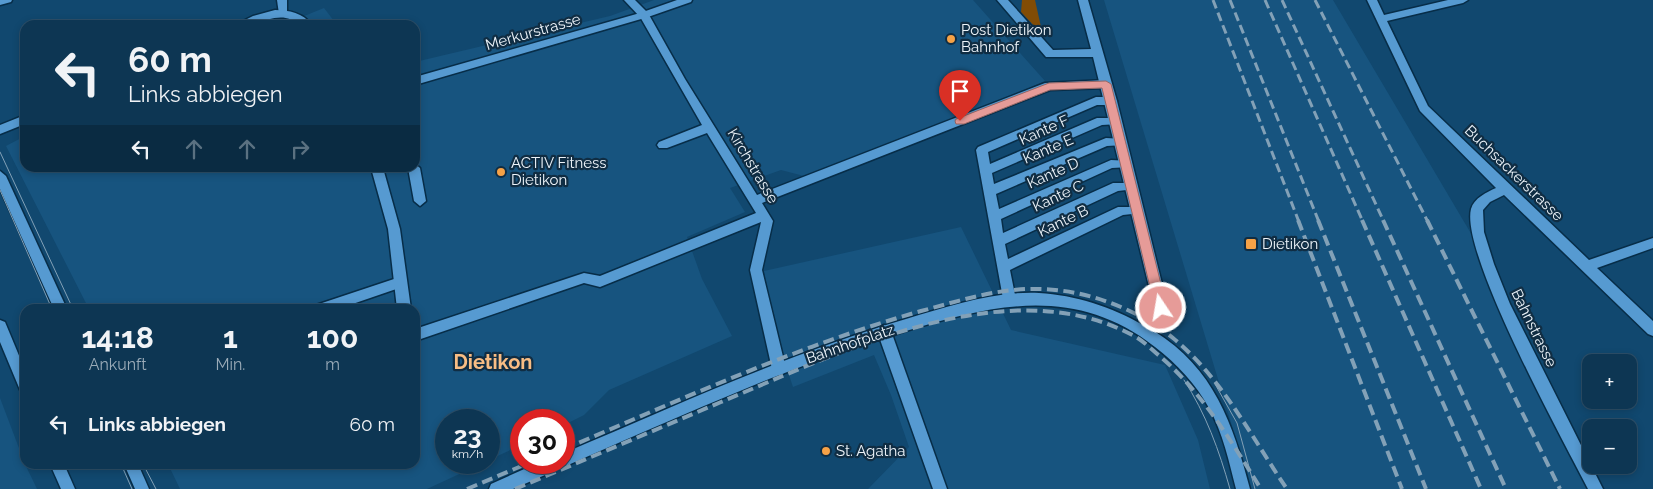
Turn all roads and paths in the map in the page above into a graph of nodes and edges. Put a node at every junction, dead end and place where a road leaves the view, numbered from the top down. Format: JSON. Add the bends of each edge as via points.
{"nodes":[{"id":1,"x":7,"y":0,"type":"edge"},
{"id":2,"x":282,"y":0,"type":"edge"},
{"id":3,"x":629,"y":0,"type":"edge"},
{"id":4,"x":687,"y":0,"type":"edge"},
{"id":5,"x":1002,"y":0,"type":"edge"},
{"id":6,"x":1083,"y":0,"type":"edge"},
{"id":7,"x":1372,"y":0,"type":"edge"},
{"id":8,"x":1463,"y":0,"type":"edge"},
{"id":9,"x":0,"y":2,"type":"edge"},
{"id":10,"x":283,"y":12,"type":"junction"},
{"id":11,"x":644,"y":15,"type":"junction"},
{"id":12,"x":1381,"y":19,"type":"junction"},
{"id":13,"x":253,"y":20,"type":"edge"},
{"id":14,"x":300,"y":20,"type":"edge"},
{"id":15,"x":1097,"y":53,"type":"junction"},
{"id":16,"x":420,"y":80,"type":"edge"},
{"id":17,"x":1106,"y":84,"type":"junction"},
{"id":18,"x":1111,"y":101,"type":"junction"},
{"id":19,"x":20,"y":121,"type":"edge"},
{"id":20,"x":1116,"y":121,"type":"junction"},
{"id":21,"x":710,"y":128,"type":"junction"},
{"id":22,"x":0,"y":130,"type":"edge"},
{"id":23,"x":1120,"y":142,"type":"junction"},
{"id":24,"x":663,"y":145,"type":"dead end"},
{"id":25,"x":1126,"y":164,"type":"junction"},
{"id":26,"x":986,"y":171,"type":"junction"},
{"id":27,"x":378,"y":172,"type":"edge"},
{"id":28,"x":415,"y":172,"type":"edge"},
{"id":29,"x":0,"y":176,"type":"edge"},
{"id":30,"x":1131,"y":186,"type":"junction"},
{"id":31,"x":1507,"y":188,"type":"junction"},
{"id":32,"x":990,"y":191,"type":"junction"},
{"id":33,"x":420,"y":201,"type":"dead end"},
{"id":34,"x":755,"y":201,"type":"junction"},
{"id":35,"x":1137,"y":210,"type":"junction"},
{"id":36,"x":764,"y":215,"type":"junction"},
{"id":37,"x":994,"y":216,"type":"junction"},
{"id":38,"x":999,"y":241,"type":"junction"},
{"id":39,"x":1653,"y":243,"type":"edge"},
{"id":40,"x":1588,"y":266,"type":"junction"},
{"id":41,"x":1004,"y":267,"type":"junction"},
{"id":42,"x":400,"y":282,"type":"junction"},
{"id":43,"x":1009,"y":300,"type":"junction"},
{"id":44,"x":59,"y":304,"type":"edge"},
{"id":45,"x":336,"y":304,"type":"edge"},
{"id":46,"x":403,"y":304,"type":"edge"},
{"id":47,"x":0,"y":326,"type":"edge"},
{"id":48,"x":1653,"y":330,"type":"edge"},
{"id":49,"x":884,"y":331,"type":"junction"},
{"id":50,"x":1146,"y":332,"type":"junction"},
{"id":51,"x":420,"y":333,"type":"edge"},
{"id":52,"x":779,"y":369,"type":"junction"},
{"id":53,"x":20,"y":374,"type":"edge"},
{"id":54,"x":575,"y":455,"type":"edge"},
{"id":55,"x":60,"y":469,"type":"edge"},
{"id":56,"x":133,"y":469,"type":"edge"},
{"id":57,"x":530,"y":474,"type":"edge"},
{"id":58,"x":68,"y":489,"type":"edge"},
{"id":59,"x":142,"y":489,"type":"edge"},
{"id":60,"x":496,"y":489,"type":"edge"},
{"id":61,"x":940,"y":489,"type":"edge"},
{"id":62,"x":1243,"y":489,"type":"edge"},
{"id":63,"x":1596,"y":489,"type":"edge"}],
"edges":[{"from":1,"to":9,"type":"street"},
{"from":2,"to":10,"type":"street"},
{"from":3,"to":11,"type":"street","name":"Kirchstrasse"},
{"from":4,"to":11,"type":"street","name":"Merkurstrasse"},
{"from":5,"to":15,"type":"street","via":[[1050,54]]},
{"from":6,"to":15,"type":"street"},
{"from":7,"to":12,"type":"street","name":"Buchsackerstrasse"},
{"from":8,"to":12,"type":"street"},
{"from":10,"to":13,"type":"street"},
{"from":10,"to":14,"type":"street"},
{"from":11,"to":16,"type":"street","name":"Merkurstrasse"},
{"from":11,"to":21,"type":"street","name":"Kirchstrasse"},
{"from":12,"to":31,"type":"street","name":"Buchsackerstrasse","via":[[1424,108]]},
{"from":15,"to":17,"type":"street"},
{"from":17,"to":18,"type":"street"},
{"from":17,"to":34,"type":"street","via":[[1049,86]]},
{"from":18,"to":20,"type":"street"},
{"from":18,"to":26,"type":"street","via":[[1096,101],[982,150]]},
{"from":19,"to":22,"type":"street"},
{"from":20,"to":23,"type":"street"},
{"from":20,"to":26,"type":"street","name":"Kante F","via":[[1101,121]]},
{"from":21,"to":24,"type":"street"},
{"from":21,"to":34,"type":"street","name":"Kirchstrasse"},
{"from":23,"to":25,"type":"street"},
{"from":23,"to":32,"type":"street","name":"Kante E","via":[[1106,142]]},
{"from":25,"to":30,"type":"street"},
{"from":25,"to":37,"type":"street","name":"Kante D","via":[[1111,164]]},
{"from":26,"to":32,"type":"street"},
{"from":27,"to":42,"type":"street","via":[[394,229]]},
{"from":28,"to":33,"type":"street"},
{"from":29,"to":44,"type":"street"},
{"from":30,"to":35,"type":"street"},
{"from":30,"to":38,"type":"street","name":"Kante C","via":[[1117,186]]},
{"from":31,"to":40,"type":"street","name":"Buchsackerstrasse"},
{"from":31,"to":63,"type":"street","name":"Bahnstrasse","via":[[1479,206],[1476,218],[1479,236],[1512,324]]},
{"from":32,"to":37,"type":"street"},
{"from":34,"to":36,"type":"street","name":"Kirchstrasse"},
{"from":35,"to":41,"type":"street","name":"Kante B","via":[[1122,210]]},
{"from":35,"to":50,"type":"street","via":[[1161,308]]},
{"from":36,"to":51,"type":"street","via":[[600,282],[584,278]]},
{"from":36,"to":52,"type":"street","name":"Kirchstrasse","via":[[767,221],[756,270]]},
{"from":37,"to":38,"type":"street"},
{"from":38,"to":41,"type":"street"},
{"from":39,"to":40,"type":"street"},
{"from":40,"to":48,"type":"street","name":"Buchsackerstrasse"},
{"from":41,"to":43,"type":"street"},
{"from":42,"to":45,"type":"street"},
{"from":42,"to":46,"type":"street"},
{"from":43,"to":49,"type":"street","name":"Bahnhofplatz"},
{"from":43,"to":50,"type":"street","name":"Bahnhofplatz","via":[[1069,302],[1113,314]]},
{"from":47,"to":53,"type":"street"},
{"from":49,"to":52,"type":"street","name":"Bahnhofplatz"},
{"from":49,"to":61,"type":"street"},
{"from":50,"to":62,"type":"street","name":"Bahnhofplatz","via":[[1191,372],[1212,400],[1228,435]]},
{"from":52,"to":54,"type":"street","name":"Bahnhofplatz"},
{"from":55,"to":58,"type":"street"},
{"from":56,"to":59,"type":"street"},
{"from":57,"to":60,"type":"street"}]}
